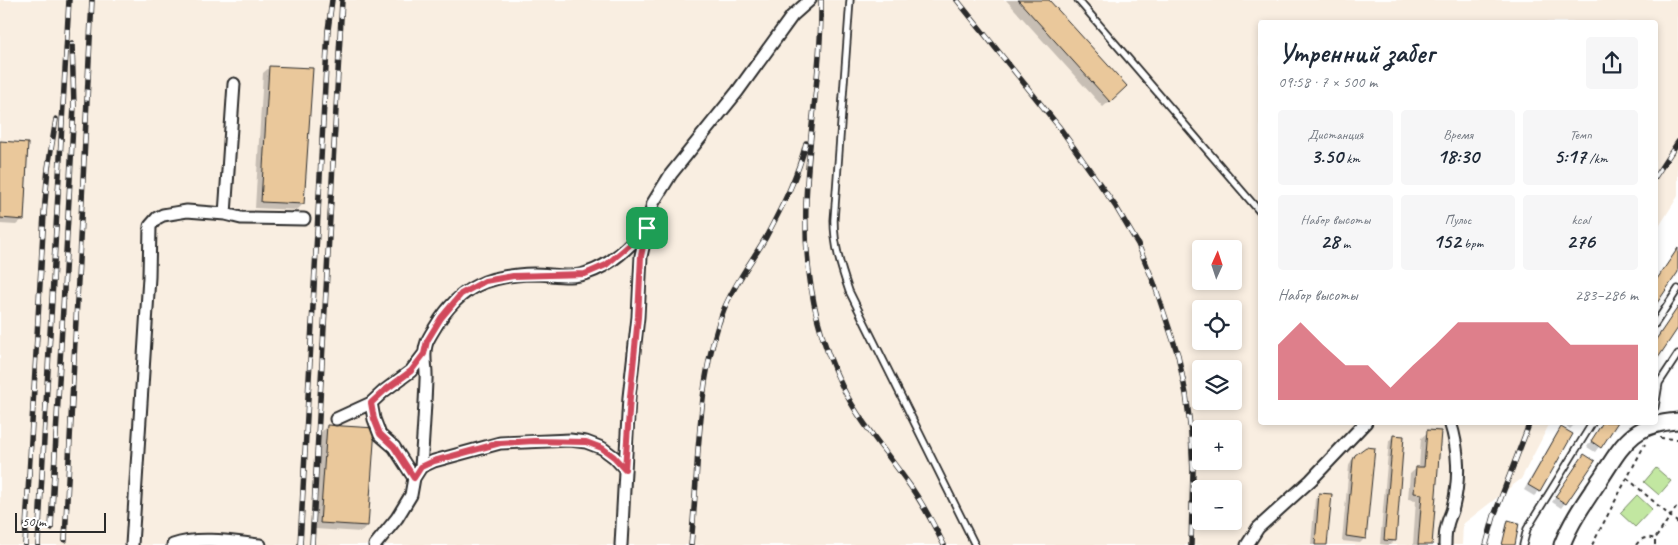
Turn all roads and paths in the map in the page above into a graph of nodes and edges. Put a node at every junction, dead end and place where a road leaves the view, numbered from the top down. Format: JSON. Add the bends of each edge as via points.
{"nodes":[{"id":1,"x":810,"y":0,"type":"edge"},
{"id":2,"x":850,"y":0,"type":"edge"},
{"id":3,"x":1078,"y":0,"type":"edge"},
{"id":4,"x":234,"y":84,"type":"dead end"},
{"id":5,"x":1258,"y":210,"type":"edge"},
{"id":6,"x":225,"y":214,"type":"junction"},
{"id":7,"x":304,"y":219,"type":"dead end"},
{"id":8,"x":647,"y":228,"type":"junction"},
{"id":9,"x":1678,"y":289,"type":"edge"},
{"id":10,"x":1658,"y":319,"type":"edge"},
{"id":11,"x":424,"y":354,"type":"junction"},
{"id":12,"x":1678,"y":354,"type":"edge"},
{"id":13,"x":1658,"y":380,"type":"edge"},
{"id":14,"x":371,"y":403,"type":"junction"},
{"id":15,"x":336,"y":419,"type":"dead end"},
{"id":16,"x":1678,"y":421,"type":"edge"},
{"id":17,"x":1363,"y":425,"type":"edge"},
{"id":18,"x":1451,"y":425,"type":"edge"},
{"id":19,"x":1591,"y":425,"type":"edge"},
{"id":20,"x":1654,"y":428,"type":"edge"},
{"id":21,"x":1678,"y":439,"type":"edge"},
{"id":22,"x":1648,"y":441,"type":"dead end"},
{"id":23,"x":421,"y":467,"type":"junction"},
{"id":24,"x":625,"y":469,"type":"junction"},
{"id":25,"x":414,"y":478,"type":"junction"},
{"id":26,"x":1627,"y":478,"type":"junction"},
{"id":27,"x":1678,"y":505,"type":"edge"},
{"id":28,"x":1671,"y":516,"type":"junction"},
{"id":29,"x":1678,"y":522,"type":"edge"},
{"id":30,"x":1655,"y":539,"type":"junction"},
{"id":31,"x":132,"y":545,"type":"edge"},
{"id":32,"x":173,"y":545,"type":"edge"},
{"id":33,"x":260,"y":545,"type":"edge"},
{"id":34,"x":376,"y":545,"type":"edge"},
{"id":35,"x":621,"y":545,"type":"edge"},
{"id":36,"x":975,"y":545,"type":"edge"},
{"id":37,"x":1247,"y":545,"type":"edge"},
{"id":38,"x":1445,"y":545,"type":"edge"},
{"id":39,"x":1523,"y":545,"type":"edge"},
{"id":40,"x":1562,"y":545,"type":"edge"},
{"id":41,"x":1592,"y":545,"type":"edge"},
{"id":42,"x":1636,"y":545,"type":"edge"},
{"id":43,"x":1655,"y":545,"type":"edge"}],
"edges":[{"from":1,"to":8,"type":"street","via":[[792,16],[737,92],[671,174],[653,203]]},
{"from":2,"to":36,"type":"lane","via":[[834,220],[839,261],[849,292]]},
{"from":3,"to":5,"type":"lane"},
{"from":4,"to":6,"type":"street"},
{"from":6,"to":7,"type":"street","via":[[241,218]]},
{"from":6,"to":31,"type":"street","via":[[187,211],[163,215],[150,226]]},
{"from":8,"to":11,"type":"street","via":[[606,265],[585,274],[513,276],[485,281],[461,294],[441,318],[427,341]]},
{"from":8,"to":24,"type":"street","via":[[641,256]]},
{"from":9,"to":10,"type":"lane"},
{"from":11,"to":14,"type":"street","via":[[411,371]]},
{"from":11,"to":23,"type":"street","via":[[426,379]]},
{"from":12,"to":13,"type":"lane"},
{"from":14,"to":15,"type":"street"},
{"from":14,"to":25,"type":"street","via":[[380,434],[394,447]]},
{"from":16,"to":20,"type":"street"},
{"from":17,"to":37,"type":"street","via":[[1311,480],[1258,528]]},
{"from":18,"to":38,"type":"street","via":[[1455,438],[1457,479]]},
{"from":19,"to":39,"type":"lane","via":[[1527,529]]},
{"from":20,"to":21,"type":"path"},
{"from":20,"to":40,"type":"street","via":[[1635,434],[1620,449]]},
{"from":22,"to":26,"type":"path"},
{"from":23,"to":24,"type":"street","via":[[500,443],[570,440],[602,448]]},
{"from":23,"to":25,"type":"street"},
{"from":24,"to":35,"type":"street"},
{"from":25,"to":34,"type":"street","via":[[411,495]]},
{"from":26,"to":28,"type":"path"},
{"from":26,"to":41,"type":"path"},
{"from":27,"to":28,"type":"path"},
{"from":28,"to":29,"type":"path"},
{"from":28,"to":30,"type":"path"},
{"from":30,"to":42,"type":"path","via":[[1645,538]]},
{"from":30,"to":43,"type":"path"},
{"from":32,"to":33,"type":"street","via":[[220,541]]}]}
